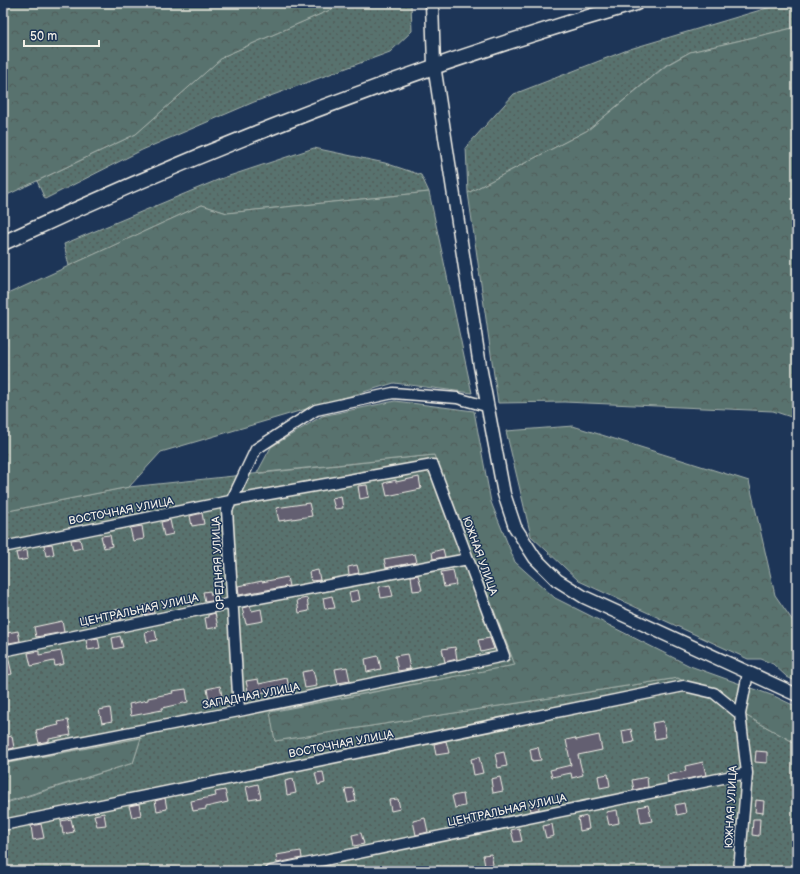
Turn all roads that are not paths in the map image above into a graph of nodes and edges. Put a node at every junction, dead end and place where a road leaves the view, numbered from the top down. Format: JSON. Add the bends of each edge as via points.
{"nodes":[{"id":1,"x":432,"y":3,"type":"edge"},
{"id":2,"x":636,"y":3,"type":"edge"},
{"id":3,"x":434,"y":66,"type":"junction"},
{"id":4,"x":3,"y":243,"type":"edge"},
{"id":5,"x":486,"y":406,"type":"junction"},
{"id":6,"x":433,"y":465,"type":"joint"},
{"id":7,"x":230,"y":501,"type":"junction"},
{"id":8,"x":3,"y":547,"type":"edge"},
{"id":9,"x":468,"y":559,"type":"junction"},
{"id":10,"x":233,"y":603,"type":"junction"},
{"id":11,"x":3,"y":651,"type":"edge"},
{"id":12,"x":504,"y":656,"type":"joint"},
{"id":13,"x":748,"y":673,"type":"junction"},
{"id":14,"x":797,"y":695,"type":"edge"},
{"id":15,"x":239,"y":711,"type":"junction"},
{"id":16,"x":740,"y":714,"type":"junction"},
{"id":17,"x":3,"y":757,"type":"edge"},
{"id":18,"x":747,"y":773,"type":"junction"},
{"id":19,"x":3,"y":825,"type":"edge"},
{"id":20,"x":271,"y":871,"type":"edge"},
{"id":21,"x":739,"y":871,"type":"edge"}],
"edges":[{"from":1,"to":3,"type":"main road"},
{"from":2,"to":3,"type":"highway"},
{"from":3,"to":4,"type":"highway","via":[[182,163]]},
{"from":3,"to":5,"type":"main road"},
{"from":5,"to":7,"type":"street","name":"СРЕДНЯЯ УЛИЦА","via":[[457,398],[393,393],[316,410],[256,449]]},
{"from":5,"to":13,"type":"main road","via":[[504,494],[516,527],[535,558],[557,580],[584,597]]},
{"from":6,"to":7,"type":"street","name":"ВОСТОЧНАЯ УЛИЦА"},
{"from":6,"to":9,"type":"street","name":"ЮЖНАЯ УЛИЦА"},
{"from":7,"to":8,"type":"street","name":"ВОСТОЧНАЯ УЛИЦА"},
{"from":7,"to":10,"type":"street","name":"СРЕДНЯЯ УЛИЦА","via":[[227,510]]},
{"from":9,"to":10,"type":"street","name":"ЦЕНТРАЛЬНАЯ УЛИЦА"},
{"from":9,"to":12,"type":"street","name":"ЮЖНАЯ УЛИЦА"},
{"from":10,"to":11,"type":"street","name":"ЦЕНТРАЛЬНАЯ УЛИЦА"},
{"from":10,"to":15,"type":"street","name":"СРЕДНЯЯ УЛИЦА"},
{"from":12,"to":15,"type":"street","name":"ЗАПАДНАЯ УЛИЦА"},
{"from":13,"to":14,"type":"main road"},
{"from":13,"to":16,"type":"street","name":"ЮЖНАЯ УЛИЦА"},
{"from":15,"to":17,"type":"street","name":"ЗАПАДНАЯ УЛИЦА"},
{"from":16,"to":18,"type":"street","name":"ЮЖНАЯ УЛИЦА"},
{"from":16,"to":19,"type":"street","name":"ВОСТОЧНАЯ УЛИЦА","via":[[714,693],[684,686]]},
{"from":18,"to":20,"type":"street","name":"ЦЕНТРАЛЬНАЯ УЛИЦА"},
{"from":18,"to":21,"type":"street","name":"ЮЖНАЯ УЛИЦА"}]}
